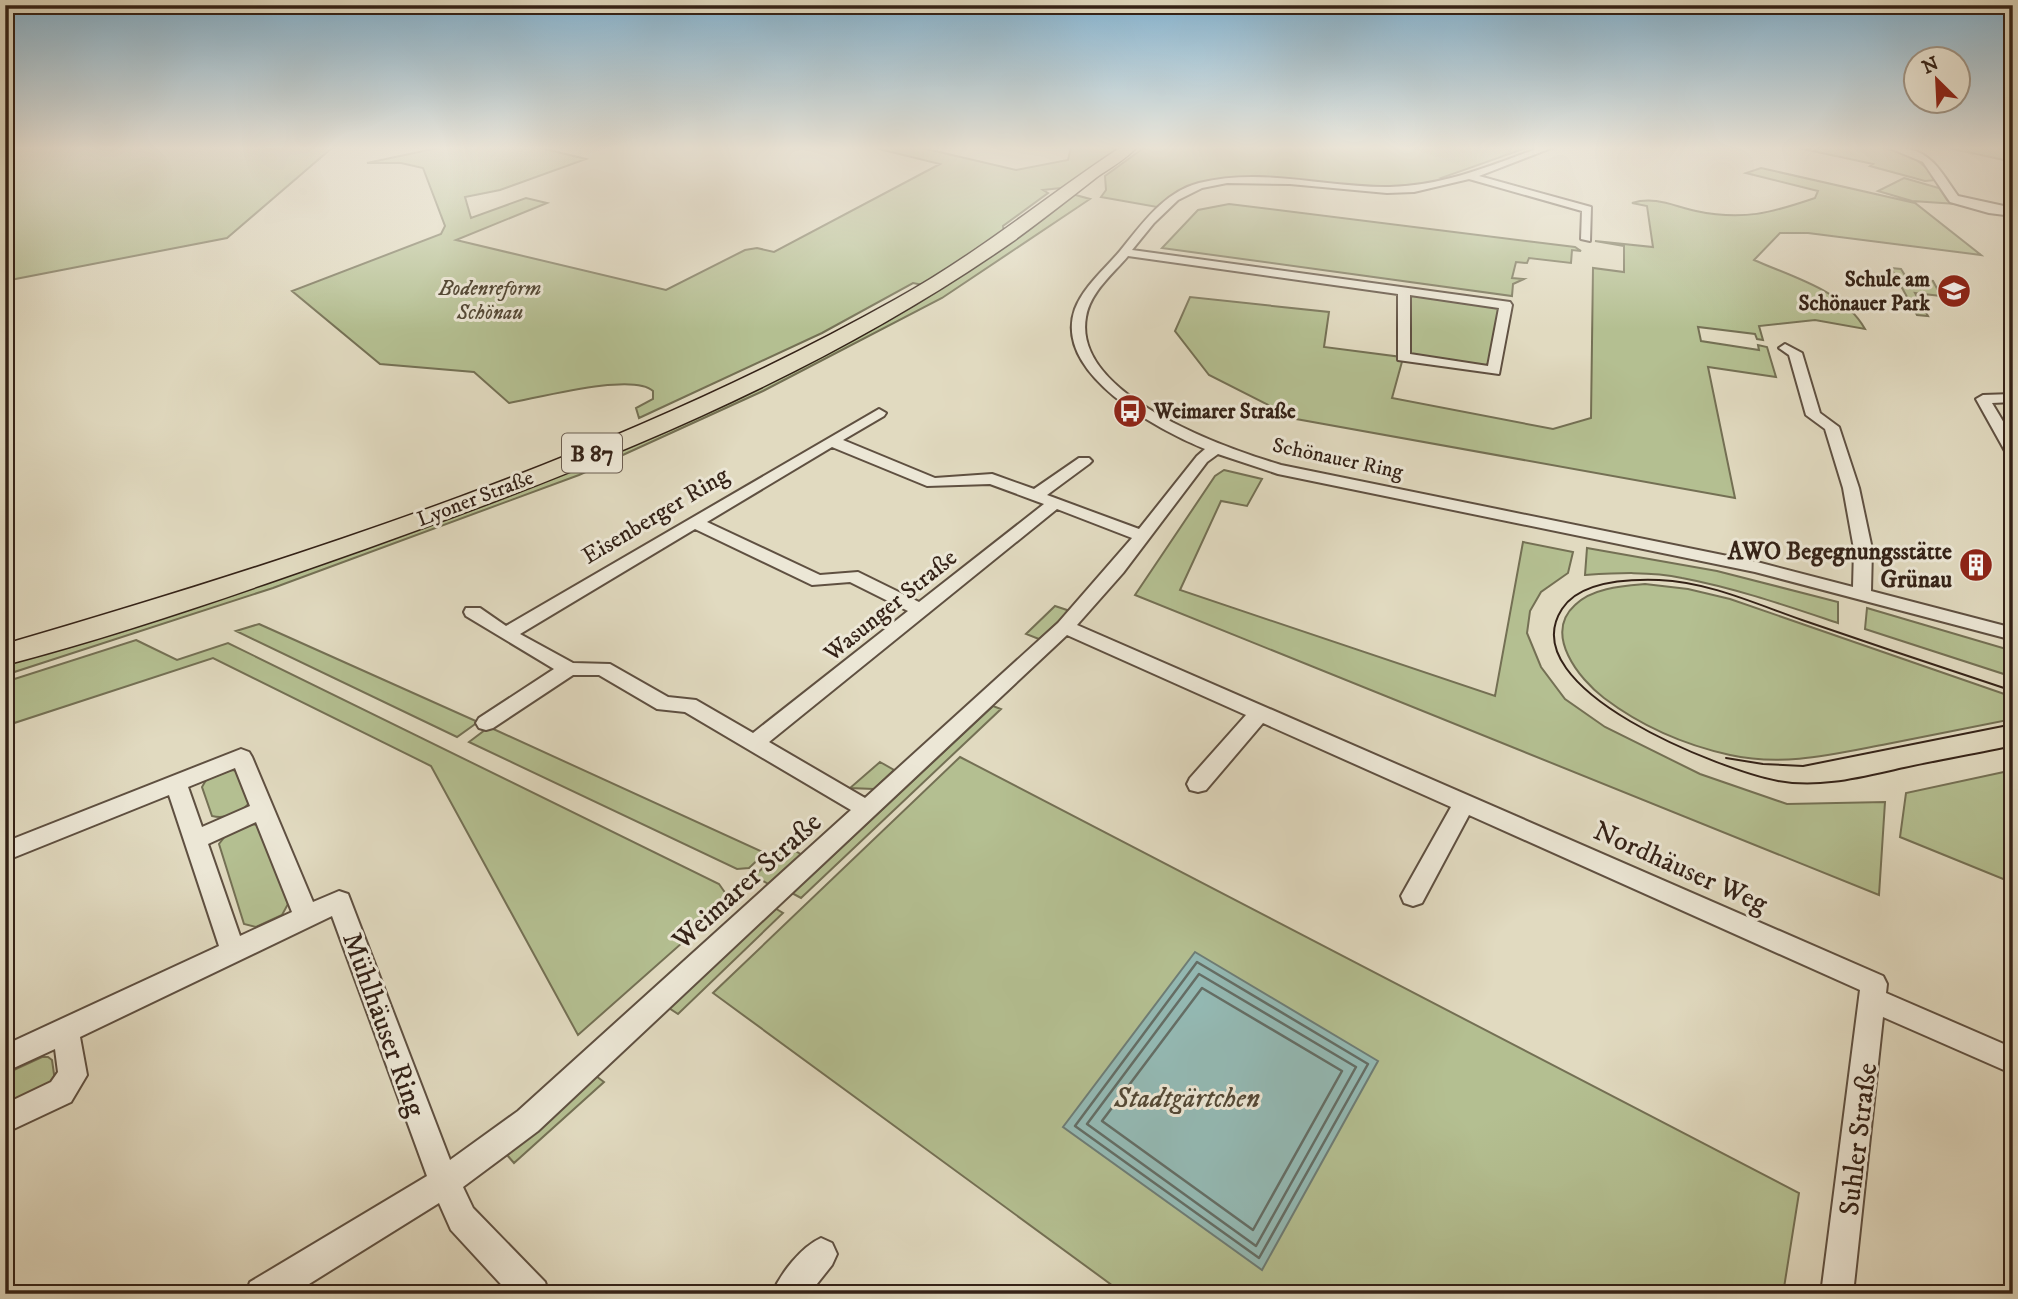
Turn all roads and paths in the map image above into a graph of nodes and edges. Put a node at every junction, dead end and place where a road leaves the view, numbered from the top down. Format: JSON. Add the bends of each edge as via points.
{"nodes":[{"id":1,"x":1048,"y":208,"type":"edge"},
{"id":2,"x":1166,"y":208,"type":"edge"},
{"id":3,"x":1582,"y":208,"type":"edge"},
{"id":4,"x":1984,"y":208,"type":"edge"},
{"id":5,"x":2013,"y":212,"type":"edge"},
{"id":6,"x":1586,"y":239,"type":"dead end"},
{"id":7,"x":1125,"y":252,"type":"junction"},
{"id":8,"x":1404,"y":292,"type":"junction"},
{"id":9,"x":1785,"y":348,"type":"dead end"},
{"id":10,"x":2013,"y":398,"type":"edge"},
{"id":11,"x":879,"y":413,"type":"dead end"},
{"id":12,"x":831,"y":441,"type":"junction"},
{"id":13,"x":1215,"y":449,"type":"junction"},
{"id":14,"x":2013,"y":451,"type":"edge"},
{"id":15,"x":1084,"y":461,"type":"dead end"},
{"id":16,"x":1035,"y":496,"type":"junction"},
{"id":17,"x":1054,"y":504,"type":"junction"},
{"id":18,"x":695,"y":522,"type":"junction"},
{"id":19,"x":1142,"y":536,"type":"junction"},
{"id":20,"x":1862,"y":593,"type":"junction"},
{"id":21,"x":923,"y":611,"type":"junction"},
{"id":22,"x":473,"y":612,"type":"dead end"},
{"id":23,"x":1065,"y":627,"type":"junction"},
{"id":24,"x":506,"y":634,"type":"junction"},
{"id":25,"x":2013,"y":634,"type":"edge"},
{"id":26,"x":5,"y":654,"type":"edge"},
{"id":27,"x":569,"y":669,"type":"junction"},
{"id":28,"x":1259,"y":714,"type":"junction"},
{"id":29,"x":486,"y":723,"type":"dead end"},
{"id":30,"x":755,"y":742,"type":"junction"},
{"id":31,"x":176,"y":783,"type":"junction"},
{"id":32,"x":1198,"y":785,"type":"dead end"},
{"id":33,"x":1464,"y":803,"type":"junction"},
{"id":34,"x":264,"y":809,"type":"junction"},
{"id":35,"x":868,"y":810,"type":"junction"},
{"id":36,"x":197,"y":839,"type":"junction"},
{"id":37,"x":5,"y":852,"type":"edge"},
{"id":38,"x":1413,"y":896,"type":"dead end"},
{"id":39,"x":306,"y":916,"type":"junction"},
{"id":40,"x":233,"y":951,"type":"junction"},
{"id":41,"x":1874,"y":992,"type":"junction"},
{"id":42,"x":65,"y":1030,"type":"junction"},
{"id":43,"x":5,"y":1059,"type":"edge"},
{"id":44,"x":2013,"y":1061,"type":"edge"},
{"id":45,"x":5,"y":1119,"type":"edge"},
{"id":46,"x":444,"y":1183,"type":"junction"},
{"id":47,"x":821,"y":1254,"type":"dead end"},
{"id":48,"x":262,"y":1294,"type":"edge"},
{"id":49,"x":533,"y":1294,"type":"edge"},
{"id":50,"x":788,"y":1294,"type":"edge"},
{"id":51,"x":1837,"y":1294,"type":"edge"}],
"edges":[{"from":1,"to":26,"type":"main road","name":"Lyoner Straße","number":"B 87","via":[[939,283],[824,347],[664,422],[470,502],[365,539]]},
{"from":2,"to":7,"type":"street","name":"Schönauer Ring"},
{"from":3,"to":6,"type":"street","via":[[1587,209]]},
{"from":4,"to":5,"type":"street"},
{"from":7,"to":8,"type":"street"},
{"from":7,"to":13,"type":"street","name":"Schönauer Ring","via":[[1082,302],[1077,327],[1084,351],[1100,376],[1134,406]]},
{"from":8,"to":8,"type":"street","via":[[1506,305],[1494,371],[1403,358]]},
{"from":9,"to":20,"type":"street","via":[[1795,353],[1813,415],[1832,427],[1863,532]]},
{"from":10,"to":14,"type":"street","via":[[1983,399]]},
{"from":11,"to":12,"type":"street","name":"Eisenberger Ring"},
{"from":12,"to":16,"type":"street","via":[[933,483],[992,479]]},
{"from":12,"to":18,"type":"street","name":"Eisenberger Ring"},
{"from":13,"to":19,"type":"street","name":"Weimarer Straße","via":[[1202,459]]},
{"from":13,"to":20,"type":"street","name":"Schönauer Ring","via":[[1278,469],[1758,567]]},
{"from":15,"to":16,"type":"street"},
{"from":16,"to":17,"type":"street"},
{"from":17,"to":19,"type":"street"},
{"from":17,"to":21,"type":"street","name":"Wasunger Straße"},
{"from":18,"to":21,"type":"street","via":[[818,581],[852,576]]},
{"from":18,"to":24,"type":"street","name":"Eisenberger Ring"},
{"from":19,"to":23,"type":"street","name":"Weimarer Straße"},
{"from":20,"to":25,"type":"street","name":"Schönauer Ring"},
{"from":21,"to":30,"type":"street","name":"Wasunger Straße"},
{"from":22,"to":24,"type":"street"},
{"from":23,"to":28,"type":"street","name":"Nordhäuser Weg"},
{"from":23,"to":35,"type":"street","name":"Weimarer Straße"},
{"from":24,"to":27,"type":"street"},
{"from":27,"to":29,"type":"street"},
{"from":27,"to":30,"type":"street","via":[[603,669],[664,704],[689,705]]},
{"from":28,"to":32,"type":"street"},
{"from":28,"to":33,"type":"street","name":"Nordhäuser Weg"},
{"from":30,"to":35,"type":"street"},
{"from":31,"to":34,"type":"street","via":[[241,757]]},
{"from":31,"to":36,"type":"street"},
{"from":31,"to":37,"type":"street"},
{"from":33,"to":38,"type":"street"},
{"from":33,"to":41,"type":"street","name":"Nordhäuser Weg"},
{"from":34,"to":36,"type":"street"},
{"from":34,"to":39,"type":"street"},
{"from":35,"to":46,"type":"street","name":"Weimarer Straße","via":[[528,1121]]},
{"from":36,"to":40,"type":"street"},
{"from":39,"to":40,"type":"street","name":"Mühlhäuser Ring"},
{"from":39,"to":46,"type":"street","name":"Mühlhäuser Ring","via":[[339,901]]},
{"from":40,"to":42,"type":"street","name":"Mühlhäuser Ring"},
{"from":41,"to":44,"type":"street","name":"Nordhäuser Weg"},
{"from":41,"to":51,"type":"street","name":"Suhler Straße"},
{"from":42,"to":43,"type":"street","name":"Mühlhäuser Ring"},
{"from":42,"to":45,"type":"street","via":[[73,1075],[61,1091]]},
{"from":46,"to":48,"type":"street","name":"Weimarer Straße"},
{"from":46,"to":49,"type":"street","via":[[462,1219]]},
{"from":47,"to":50,"type":"street"}]}
